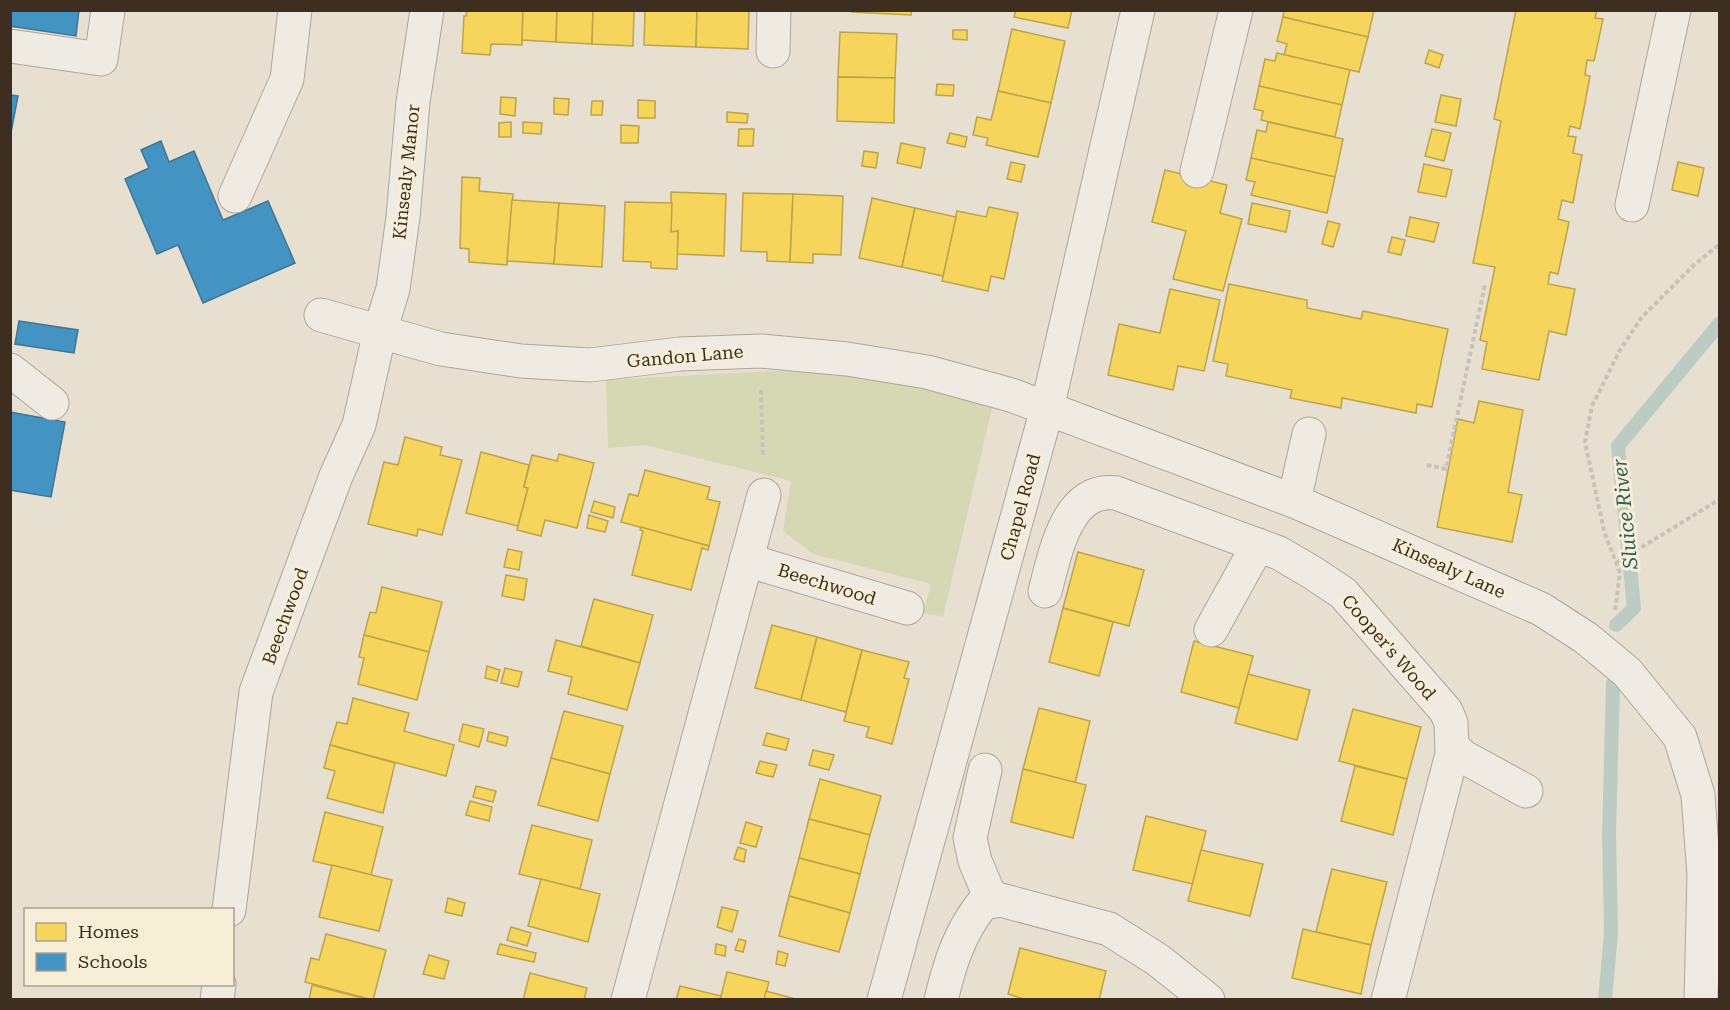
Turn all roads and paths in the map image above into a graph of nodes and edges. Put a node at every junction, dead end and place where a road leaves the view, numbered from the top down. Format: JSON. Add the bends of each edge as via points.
{"nodes":[{"id":1,"x":108,"y":10,"type":"edge"},
{"id":2,"x":295,"y":10,"type":"edge"},
{"id":3,"x":427,"y":10,"type":"edge"},
{"id":4,"x":774,"y":10,"type":"edge"},
{"id":5,"x":1138,"y":10,"type":"edge"},
{"id":6,"x":1236,"y":10,"type":"edge"},
{"id":7,"x":1674,"y":10,"type":"edge"},
{"id":8,"x":10,"y":46,"type":"edge"},
{"id":9,"x":773,"y":51,"type":"dead end"},
{"id":10,"x":1197,"y":171,"type":"dead end"},
{"id":11,"x":235,"y":196,"type":"dead end"},
{"id":12,"x":1632,"y":205,"type":"dead end"},
{"id":13,"x":1719,"y":244,"type":"edge"},
{"id":14,"x":1485,"y":284,"type":"dead end"},
{"id":15,"x":321,"y":315,"type":"dead end"},
{"id":16,"x":380,"y":332,"type":"junction"},
{"id":17,"x":10,"y":370,"type":"edge"},
{"id":18,"x":761,"y":385,"type":"dead end"},
{"id":19,"x":52,"y":403,"type":"dead end"},
{"id":20,"x":1047,"y":409,"type":"junction"},
{"id":21,"x":1309,"y":434,"type":"dead end"},
{"id":22,"x":1427,"y":465,"type":"dead end"},
{"id":23,"x":764,"y":495,"type":"joint"},
{"id":24,"x":1719,"y":499,"type":"edge"},
{"id":25,"x":1294,"y":501,"type":"junction"},
{"id":26,"x":1258,"y":544,"type":"junction"},
{"id":27,"x":746,"y":560,"type":"junction"},
{"id":28,"x":1618,"y":562,"type":"junction"},
{"id":29,"x":1045,"y":591,"type":"dead end"},
{"id":30,"x":908,"y":608,"type":"dead end"},
{"id":31,"x":1211,"y":630,"type":"dead end"},
{"id":32,"x":1593,"y":644,"type":"junction"},
{"id":33,"x":1453,"y":746,"type":"junction"},
{"id":34,"x":985,"y":770,"type":"dead end"},
{"id":35,"x":1526,"y":791,"type":"dead end"},
{"id":36,"x":1712,"y":876,"type":"edge"},
{"id":37,"x":992,"y":901,"type":"junction"},
{"id":38,"x":229,"y":908,"type":"edge"},
{"id":39,"x":627,"y":999,"type":"edge"},
{"id":40,"x":884,"y":999,"type":"edge"},
{"id":41,"x":941,"y":999,"type":"edge"},
{"id":42,"x":1208,"y":999,"type":"edge"},
{"id":43,"x":1388,"y":999,"type":"edge"},
{"id":44,"x":1701,"y":999,"type":"edge"}],
"edges":[{"from":1,"to":8,"type":"street","via":[[101,59]]},
{"from":2,"to":11,"type":"street","via":[[287,79]]},
{"from":3,"to":16,"type":"street","name":"Kinsealy Manor","via":[[393,289]]},
{"from":4,"to":9,"type":"street"},
{"from":5,"to":20,"type":"street","name":"Chapel Road"},
{"from":6,"to":10,"type":"street"},
{"from":7,"to":12,"type":"street"},
{"from":13,"to":28,"type":"path","via":[[1642,317],[1620,350],[1592,406],[1585,442],[1604,531]]},
{"from":14,"to":22,"type":"path","via":[[1446,469]]},
{"from":15,"to":16,"type":"street","name":"Gandon Lane"},
{"from":16,"to":20,"type":"street","name":"Gandon Lane","via":[[441,350],[521,361],[578,364],[761,351],[847,359],[927,372]]},
{"from":16,"to":38,"type":"street","name":"Beechwood","via":[[358,425],[256,692]]},
{"from":17,"to":19,"type":"street"},
{"from":18,"to":23,"type":"path"},
{"from":20,"to":25,"type":"street","name":"Kinsealy Lane"},
{"from":20,"to":40,"type":"street","name":"Chapel Road"},
{"from":21,"to":25,"type":"street"},
{"from":23,"to":27,"type":"street"},
{"from":24,"to":28,"type":"path"},
{"from":25,"to":32,"type":"street","name":"Kinsealy Lane","via":[[1541,609]]},
{"from":26,"to":29,"type":"street","name":"Cooper's Wood","via":[[1142,502],[1102,492],[1075,509],[1056,549]]},
{"from":26,"to":31,"type":"street"},
{"from":26,"to":33,"type":"street","name":"Cooper's Wood","via":[[1343,593],[1446,711]]},
{"from":27,"to":30,"type":"street","name":"Beechwood"},
{"from":27,"to":39,"type":"street"},
{"from":28,"to":32,"type":"path","via":[[1615,609]]},
{"from":32,"to":36,"type":"street","name":"Kinsealy Lane","via":[[1627,672],[1680,737],[1698,795]]},
{"from":33,"to":35,"type":"street","via":[[1462,756]]},
{"from":33,"to":43,"type":"street","name":"Cooper's Wood"},
{"from":34,"to":37,"type":"street","via":[[970,837],[975,861]]},
{"from":36,"to":44,"type":"street","name":"Kinsealy Lane"},
{"from":37,"to":41,"type":"street","via":[[983,903],[954,950]]},
{"from":37,"to":42,"type":"street","via":[[1031,907],[1109,929]]}]}
